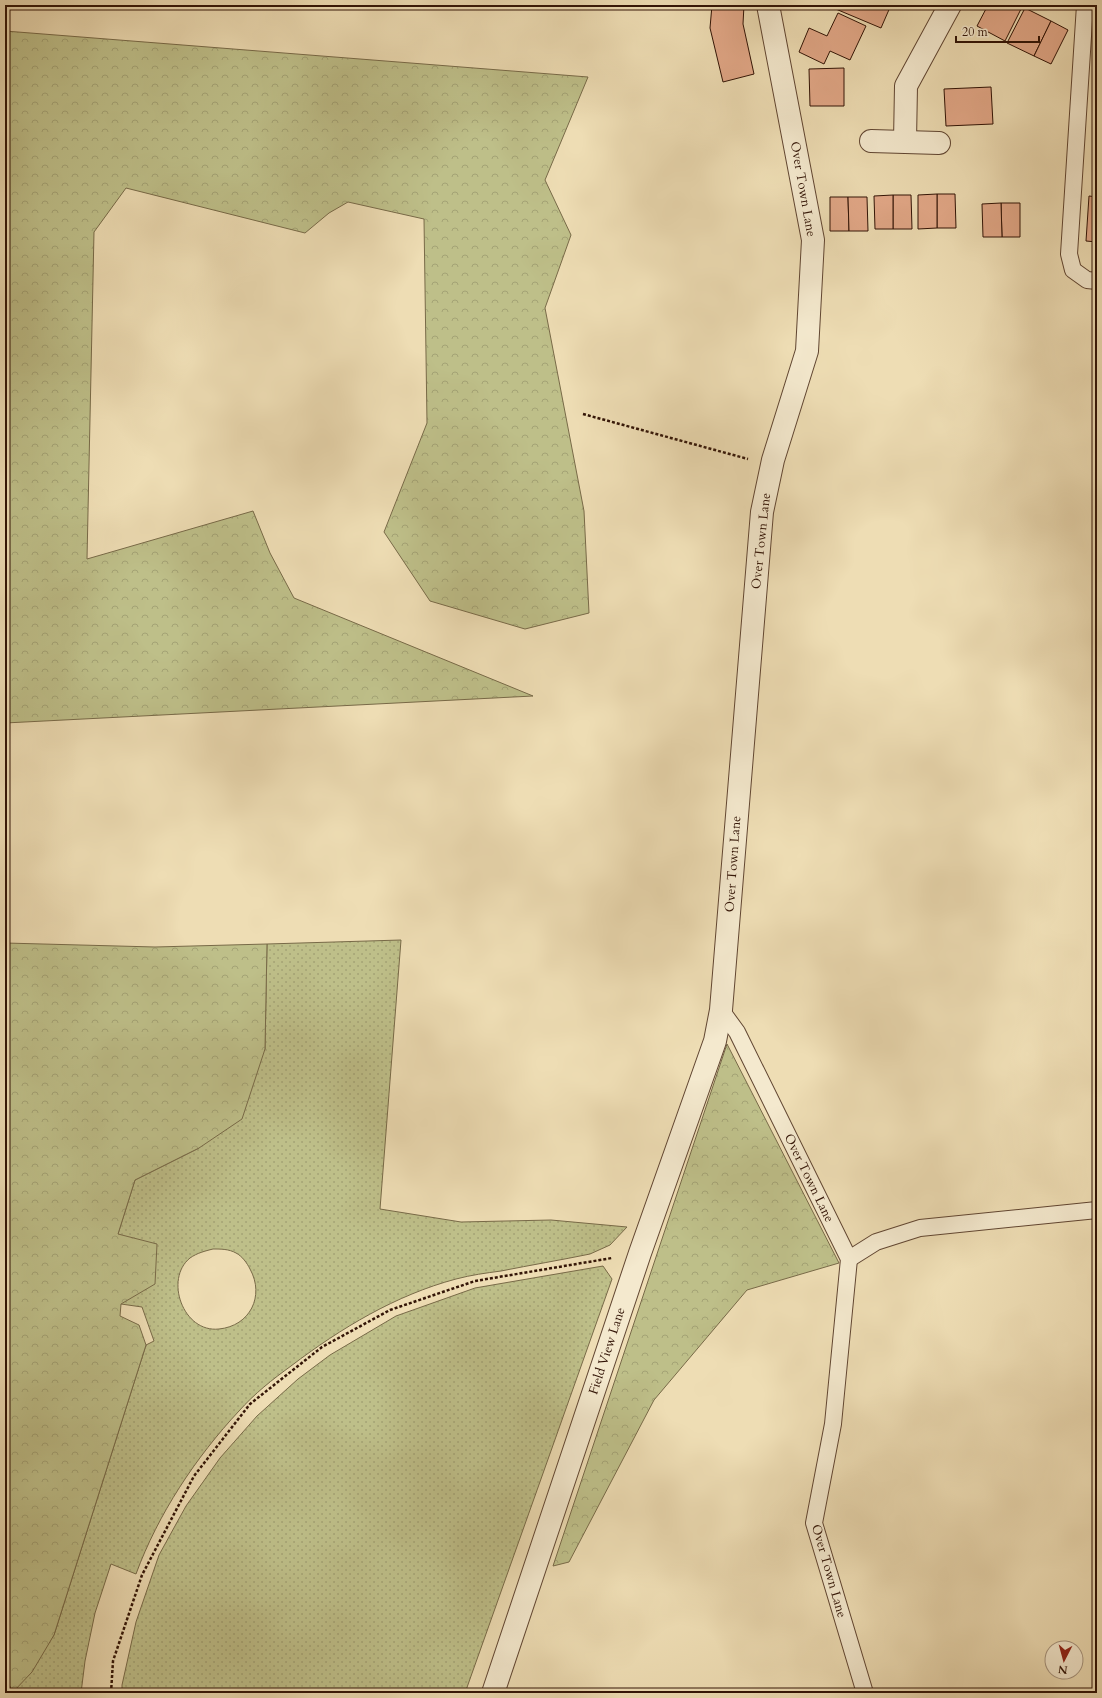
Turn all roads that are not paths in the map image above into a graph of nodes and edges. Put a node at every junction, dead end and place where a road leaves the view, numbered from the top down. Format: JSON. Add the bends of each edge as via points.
{"nodes":[{"id":1,"x":768,"y":5,"type":"edge"},
{"id":2,"x":950,"y":5,"type":"edge"},
{"id":3,"x":1085,"y":5,"type":"edge"},
{"id":4,"x":871,"y":141,"type":"dead end"},
{"id":5,"x":905,"y":141,"type":"junction"},
{"id":6,"x":939,"y":143,"type":"dead end"},
{"id":7,"x":1097,"y":281,"type":"edge"},
{"id":8,"x":721,"y":1010,"type":"junction"},
{"id":9,"x":1097,"y":1210,"type":"edge"},
{"id":10,"x":849,"y":1259,"type":"junction"},
{"id":11,"x":493,"y":1693,"type":"edge"},
{"id":12,"x":865,"y":1693,"type":"edge"}],
"edges":[{"from":1,"to":8,"type":"street","name":"Over Town Lane","via":[[813,240],[807,351],[772,465],[762,512]]},
{"from":2,"to":5,"type":"street","via":[[906,86]]},
{"from":3,"to":7,"type":"lane","via":[[1069,254],[1073,270],[1087,280]]},
{"from":4,"to":5,"type":"street"},
{"from":5,"to":6,"type":"street"},
{"from":8,"to":10,"type":"lane","name":"Over Town Lane","via":[[737,1032]]},
{"from":8,"to":11,"type":"street","name":"Field View Lane","via":[[715,1042],[640,1253]]},
{"from":9,"to":10,"type":"lane","via":[[920,1228],[876,1242]]},
{"from":10,"to":12,"type":"lane","name":"Over Town Lane","via":[[833,1424],[814,1522]]}]}
